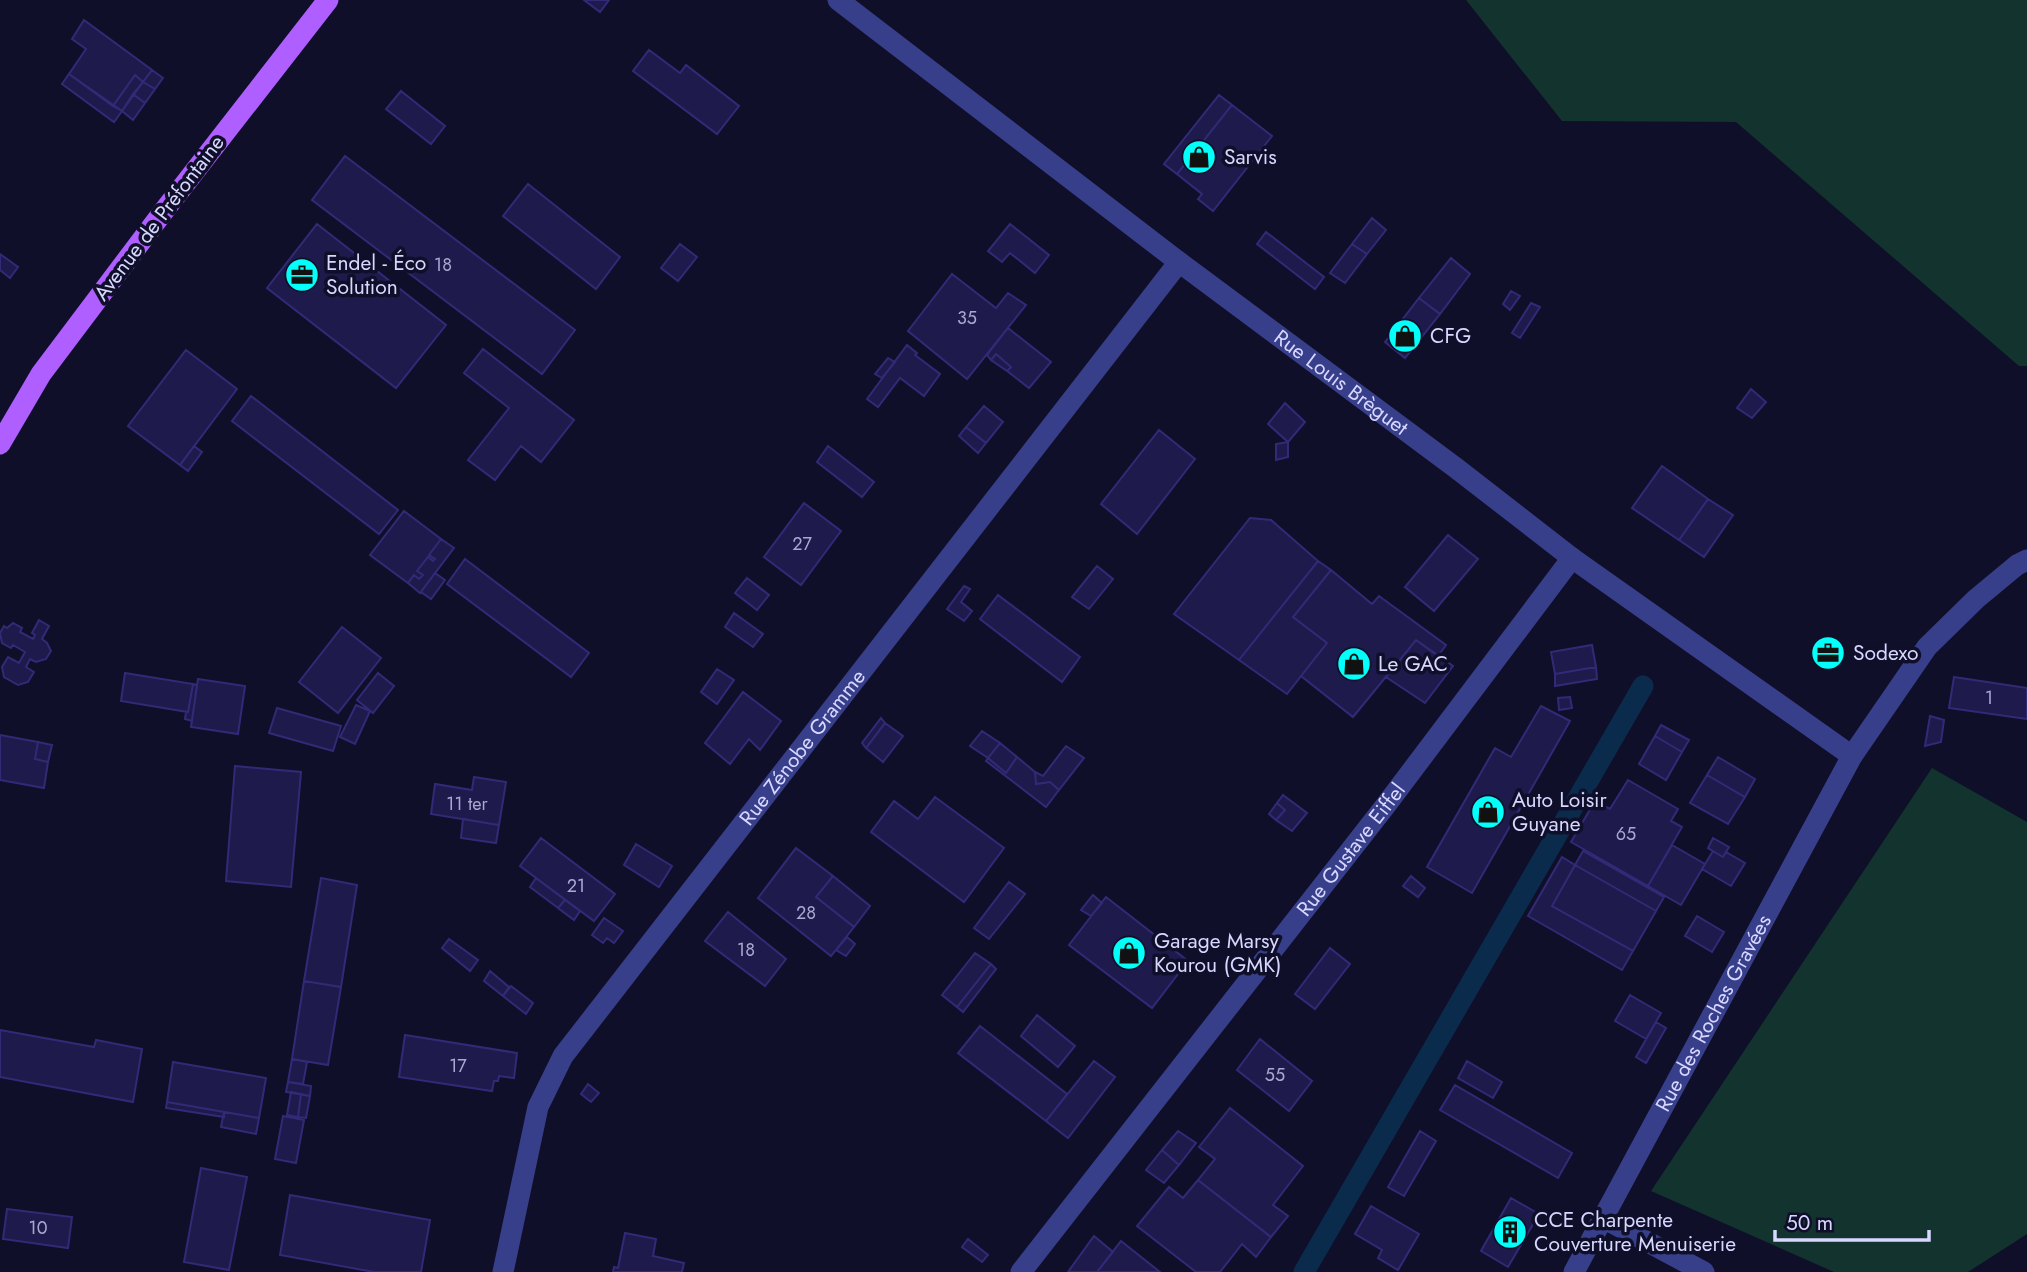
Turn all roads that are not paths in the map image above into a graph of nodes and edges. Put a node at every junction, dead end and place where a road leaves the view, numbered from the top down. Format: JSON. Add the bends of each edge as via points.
{"nodes":[{"id":1,"x":328,"y":0,"type":"edge"},
{"id":2,"x":838,"y":0,"type":"edge"},
{"id":3,"x":1179,"y":262,"type":"junction"},
{"id":4,"x":0,"y":444,"type":"edge"},
{"id":5,"x":1572,"y":558,"type":"junction"},
{"id":6,"x":2027,"y":560,"type":"edge"},
{"id":7,"x":1852,"y":756,"type":"junction"},
{"id":8,"x":1603,"y":1218,"type":"junction"},
{"id":9,"x":503,"y":1272,"type":"edge"},
{"id":10,"x":1021,"y":1272,"type":"edge"},
{"id":11,"x":1574,"y":1272,"type":"edge"},
{"id":12,"x":1704,"y":1272,"type":"edge"}],
"edges":[{"from":1,"to":4,"type":"main road","name":"Avenue de Préfontaine","via":[[41,374]]},
{"from":2,"to":3,"type":"street","name":"Rue Louis Brèguet"},
{"from":3,"to":5,"type":"street","name":"Rue Louis Brèguet"},
{"from":3,"to":9,"type":"street","name":"Rue Zénobe Gramme","via":[[563,1056],[538,1107]]},
{"from":5,"to":7,"type":"street","name":"Rue Louis Brèguet"},
{"from":5,"to":10,"type":"street","name":"Rue Gustave Eiffel","via":[[1386,805]]},
{"from":6,"to":7,"type":"street","name":"Rue des Roches Gravées","via":[[1927,647]]},
{"from":7,"to":8,"type":"street","name":"Rue des Roches Gravées"},
{"from":8,"to":11,"type":"street","name":"Rue des Roches Gravées"},
{"from":8,"to":12,"type":"street"}]}
